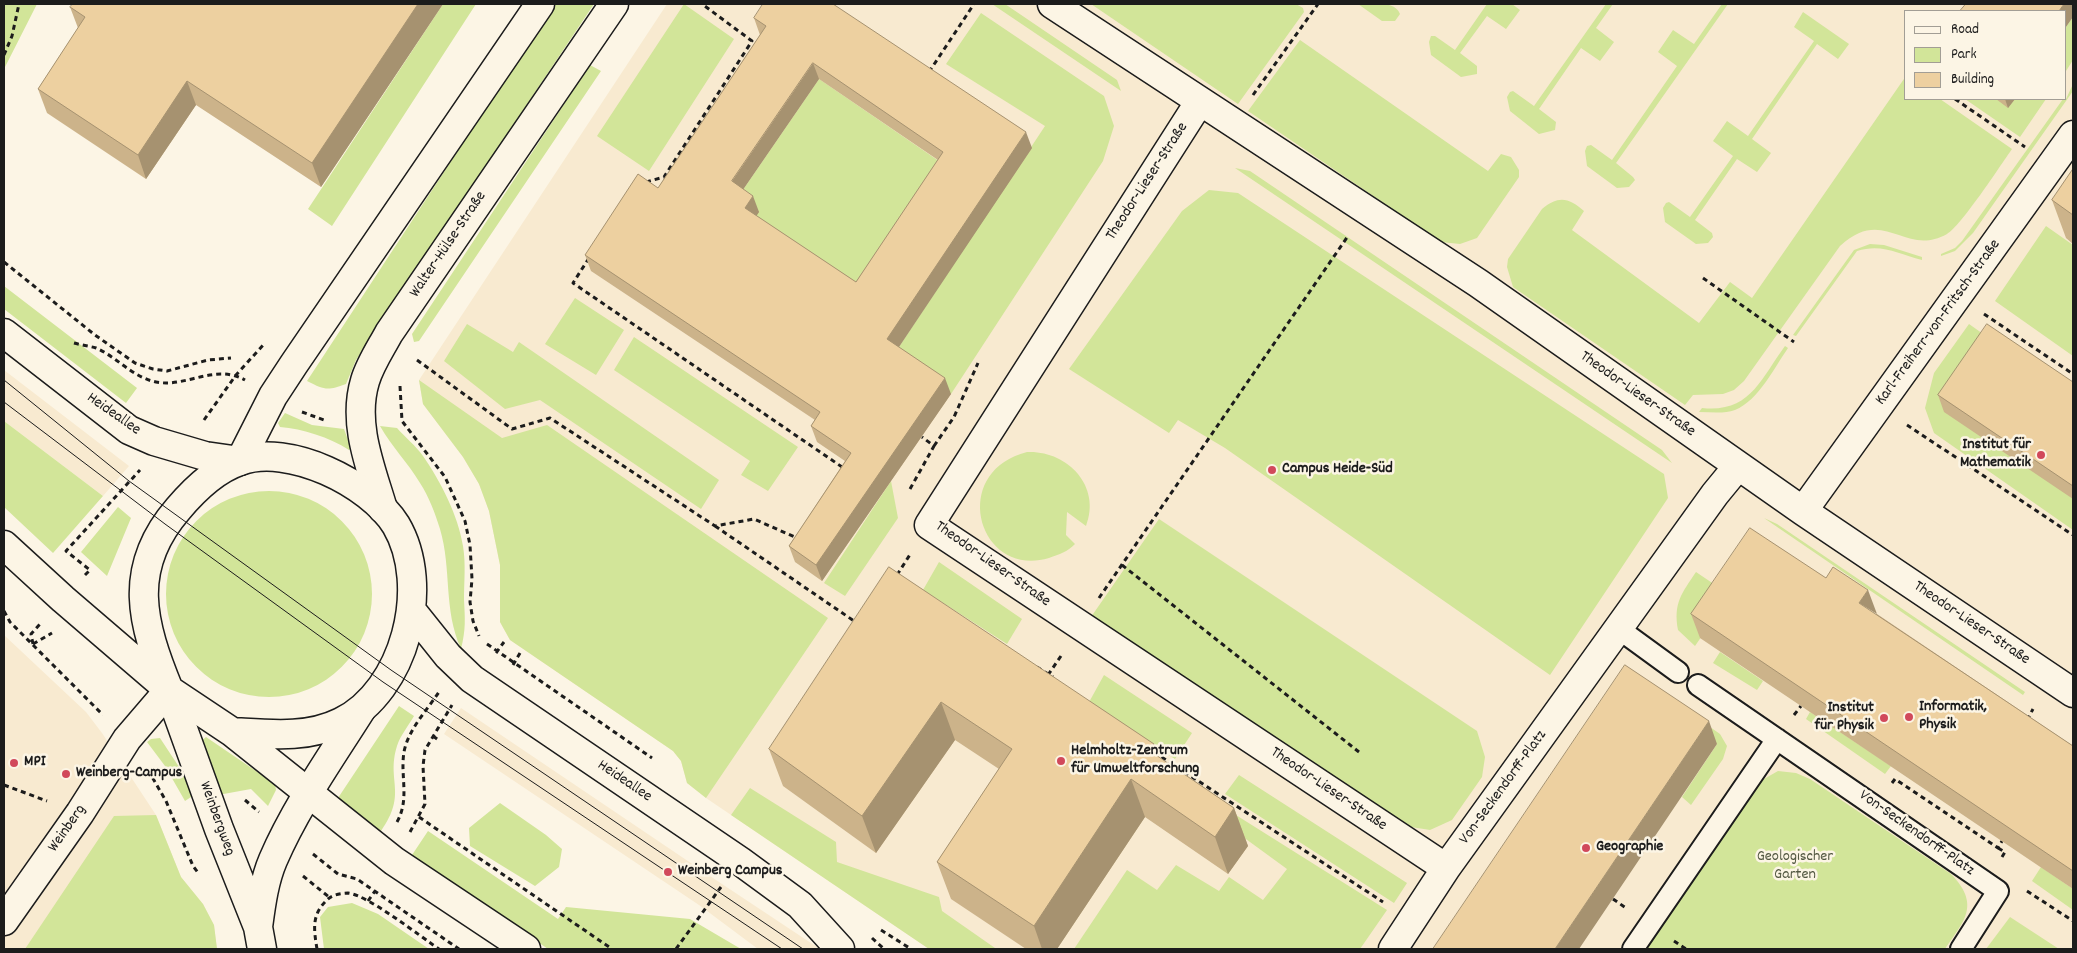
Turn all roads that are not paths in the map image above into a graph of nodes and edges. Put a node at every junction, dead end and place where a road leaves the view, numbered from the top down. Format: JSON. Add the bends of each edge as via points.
{"nodes":[{"id":1,"x":540,"y":4,"type":"edge"},
{"id":2,"x":614,"y":4,"type":"edge"},
{"id":3,"x":1052,"y":4,"type":"edge"},
{"id":4,"x":1200,"y":100,"type":"junction"},
{"id":5,"x":2073,"y":135,"type":"edge"},
{"id":6,"x":4,"y":334,"type":"edge"},
{"id":7,"x":240,"y":461,"type":"junction"},
{"id":8,"x":1738,"y":466,"type":"junction"},
{"id":9,"x":383,"y":509,"type":"junction"},
{"id":10,"x":1803,"y":511,"type":"junction"},
{"id":11,"x":4,"y":544,"type":"edge"},
{"id":12,"x":412,"y":611,"type":"junction"},
{"id":13,"x":1618,"y":629,"type":"junction"},
{"id":14,"x":1678,"y":672,"type":"dead end"},
{"id":15,"x":1698,"y":685,"type":"dead end"},
{"id":16,"x":169,"y":690,"type":"junction"},
{"id":17,"x":2073,"y":692,"type":"edge"},
{"id":18,"x":361,"y":710,"type":"junction"},
{"id":19,"x":232,"y":732,"type":"junction"},
{"id":20,"x":1777,"y":739,"type":"junction"},
{"id":21,"x":307,"y":794,"type":"junction"},
{"id":22,"x":1446,"y":868,"type":"junction"},
{"id":23,"x":4,"y":921,"type":"edge"},
{"id":24,"x":260,"y":938,"type":"edge"},
{"id":25,"x":526,"y":949,"type":"edge"},
{"id":26,"x":840,"y":949,"type":"edge"},
{"id":27,"x":1394,"y":949,"type":"edge"},
{"id":28,"x":1632,"y":949,"type":"edge"},
{"id":29,"x":1961,"y":949,"type":"edge"}],
"edges":[{"from":1,"to":7,"type":"street","via":[[274,396]]},
{"from":2,"to":9,"type":"street","name":"Walter-Hülse-Straße","via":[[389,333],[365,380],[361,400],[364,444]]},
{"from":3,"to":4,"type":"street","name":"Theodor-Lieser-Straße"},
{"from":4,"to":8,"type":"street","name":"Theodor-Lieser-Straße","via":[[1478,283]]},
{"from":4,"to":22,"type":"street","name":"Theodor-Lieser-Straße","via":[[929,525]]},
{"from":5,"to":10,"type":"street","name":"Karl-Freiherr-von-Fritsch-Straße"},
{"from":6,"to":7,"type":"street","name":"Heideallee","via":[[128,430],[198,454]]},
{"from":7,"to":9,"type":"street","via":[[280,457],[300,461],[346,481]]},
{"from":7,"to":16,"type":"street","name":"Weinbergweg","via":[[204,483],[187,498],[165,524],[150,554],[143,589],[145,622]]},
{"from":8,"to":10,"type":"street","name":"Theodor-Lieser-Straße"},
{"from":8,"to":13,"type":"street","name":"Von-Seckendorff-Platz","via":[[1714,494]]},
{"from":9,"to":12,"type":"street","via":[[396,525],[410,561]]},
{"from":10,"to":17,"type":"street","name":"Theodor-Lieser-Straße"},
{"from":11,"to":16,"type":"street"},
{"from":12,"to":18,"type":"street","via":[[403,644],[391,670]]},
{"from":12,"to":26,"type":"street","name":"Heideallee","via":[[464,672],[800,905]]},
{"from":13,"to":14,"type":"lane"},
{"from":13,"to":22,"type":"street","name":"Von-Seckendorff-Platz"},
{"from":15,"to":20,"type":"lane","name":"Von-Seckendorff-Platz"},
{"from":16,"to":19,"type":"street"},
{"from":16,"to":23,"type":"street","name":"Weinberg","via":[[127,739]]},
{"from":16,"to":24,"type":"street","name":"Weinbergweg"},
{"from":18,"to":19,"type":"street","via":[[320,730],[279,734]]},
{"from":18,"to":21,"type":"street"},
{"from":19,"to":21,"type":"street"},
{"from":20,"to":28,"type":"lane"},
{"from":20,"to":29,"type":"lane","name":"Von-Seckendorff-Platz","via":[[1998,891]]},
{"from":21,"to":24,"type":"street","via":[[273,860],[261,903]]},
{"from":21,"to":25,"type":"street","via":[[444,895]]},
{"from":22,"to":27,"type":"street","name":"Von-Seckendorff-Platz"}]}
